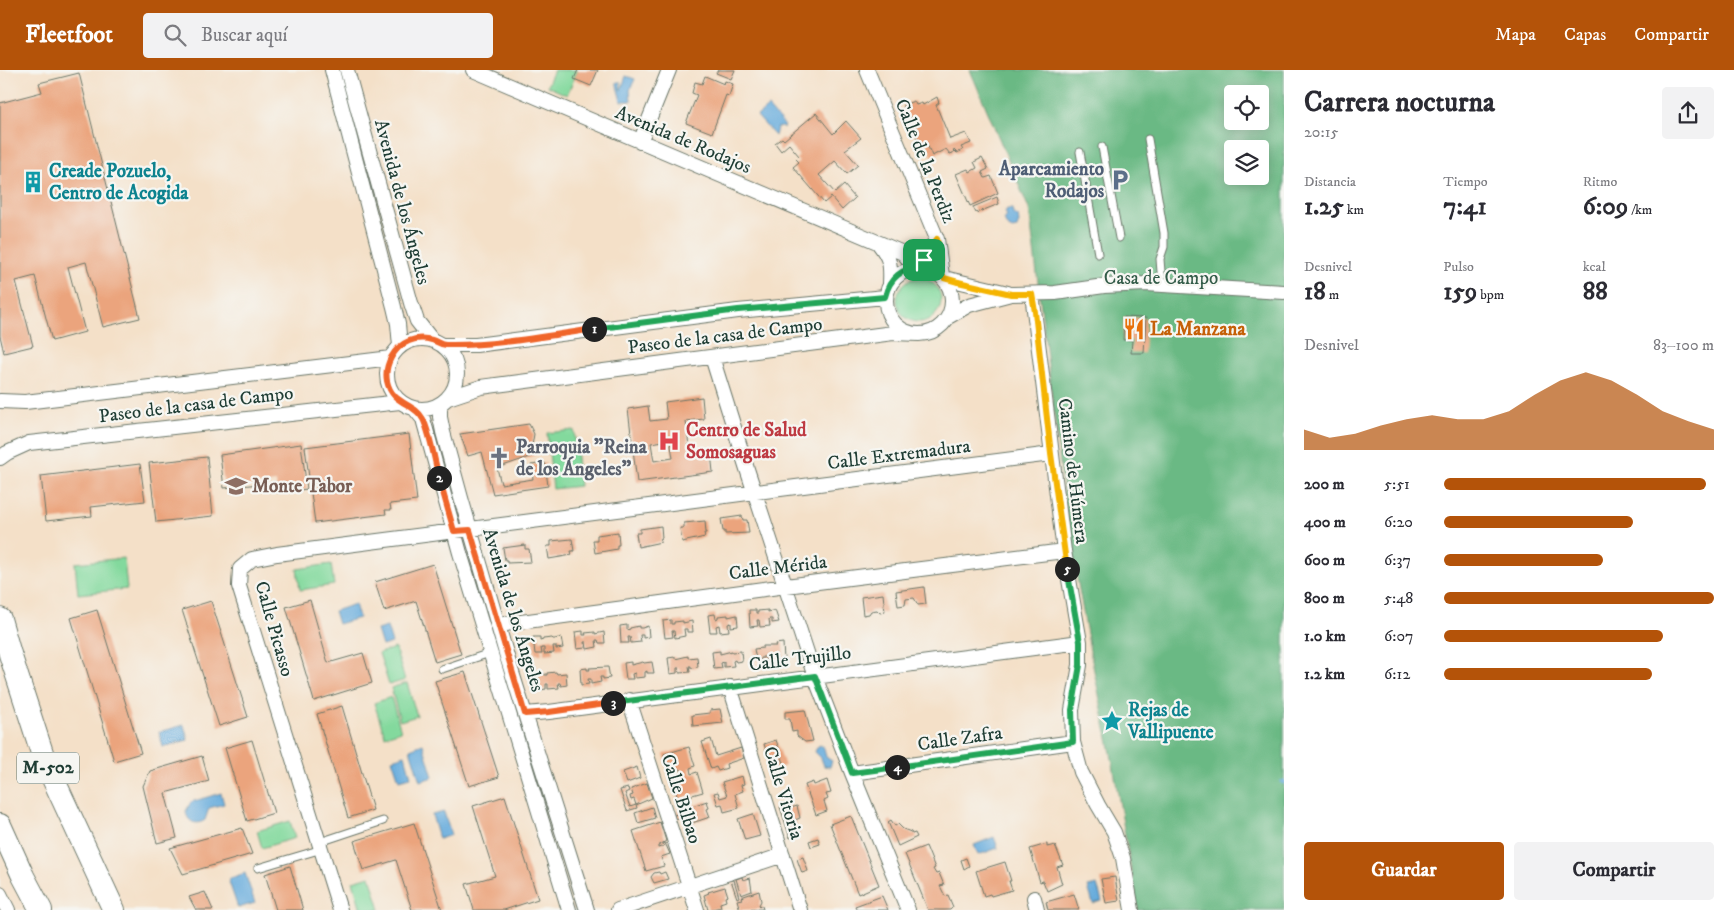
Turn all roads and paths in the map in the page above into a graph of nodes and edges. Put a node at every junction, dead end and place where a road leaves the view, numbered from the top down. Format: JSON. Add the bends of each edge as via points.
{"nodes":[{"id":1,"x":332,"y":70,"type":"edge"},
{"id":2,"x":346,"y":70,"type":"edge"},
{"id":3,"x":473,"y":70,"type":"edge"},
{"id":4,"x":669,"y":70,"type":"edge"},
{"id":5,"x":867,"y":70,"type":"edge"},
{"id":6,"x":1148,"y":139,"type":"dead end"},
{"id":7,"x":640,"y":142,"type":"junction"},
{"id":8,"x":1102,"y":147,"type":"dead end"},
{"id":9,"x":1080,"y":152,"type":"dead end"},
{"id":10,"x":1119,"y":238,"type":"dead end"},
{"id":11,"x":937,"y":239,"type":"junction"},
{"id":12,"x":878,"y":243,"type":"junction"},
{"id":13,"x":1098,"y":254,"type":"dead end"},
{"id":14,"x":919,"y":267,"type":"junction"},
{"id":15,"x":943,"y":277,"type":"junction"},
{"id":16,"x":890,"y":282,"type":"junction"},
{"id":17,"x":1162,"y":285,"type":"junction"},
{"id":18,"x":1284,"y":292,"type":"edge"},
{"id":19,"x":1011,"y":294,"type":"junction"},
{"id":20,"x":1032,"y":294,"type":"junction"},
{"id":21,"x":885,"y":297,"type":"junction"},
{"id":22,"x":948,"y":317,"type":"junction"},
{"id":23,"x":920,"y":334,"type":"junction"},
{"id":24,"x":437,"y":342,"type":"junction"},
{"id":25,"x":400,"y":346,"type":"junction"},
{"id":26,"x":712,"y":357,"type":"junction"},
{"id":27,"x":390,"y":358,"type":"junction"},
{"id":28,"x":0,"y":401,"type":"edge"},
{"id":29,"x":444,"y":401,"type":"junction"},
{"id":30,"x":400,"y":402,"type":"junction"},
{"id":31,"x":414,"y":408,"type":"junction"},
{"id":32,"x":1051,"y":454,"type":"junction"},
{"id":33,"x":0,"y":458,"type":"edge"},
{"id":34,"x":755,"y":492,"type":"junction"},
{"id":35,"x":470,"y":530,"type":"junction"},
{"id":36,"x":454,"y":531,"type":"junction"},
{"id":37,"x":1064,"y":551,"type":"junction"},
{"id":38,"x":786,"y":586,"type":"junction"},
{"id":39,"x":0,"y":619,"type":"edge"},
{"id":40,"x":498,"y":626,"type":"junction"},
{"id":41,"x":1080,"y":642,"type":"junction"},
{"id":42,"x":490,"y":653,"type":"junction"},
{"id":43,"x":442,"y":669,"type":"dead end"},
{"id":44,"x":815,"y":676,"type":"junction"},
{"id":45,"x":730,"y":688,"type":"junction"},
{"id":46,"x":629,"y":700,"type":"junction"},
{"id":47,"x":525,"y":714,"type":"junction"},
{"id":48,"x":1073,"y":742,"type":"junction"},
{"id":49,"x":852,"y":773,"type":"junction"},
{"id":50,"x":383,"y":821,"type":"dead end"},
{"id":51,"x":0,"y":825,"type":"edge"},
{"id":52,"x":321,"y":845,"type":"junction"},
{"id":53,"x":783,"y":855,"type":"junction"},
{"id":54,"x":258,"y":868,"type":"dead end"},
{"id":55,"x":690,"y":886,"type":"junction"},
{"id":56,"x":0,"y":894,"type":"edge"},
{"id":57,"x":8,"y":910,"type":"edge"},
{"id":58,"x":41,"y":910,"type":"edge"},
{"id":59,"x":114,"y":910,"type":"edge"},
{"id":60,"x":340,"y":910,"type":"edge"},
{"id":61,"x":570,"y":910,"type":"edge"},
{"id":62,"x":587,"y":910,"type":"edge"},
{"id":63,"x":618,"y":910,"type":"edge"},
{"id":64,"x":697,"y":910,"type":"edge"},
{"id":65,"x":800,"y":910,"type":"edge"},
{"id":66,"x":908,"y":910,"type":"edge"},
{"id":67,"x":1132,"y":910,"type":"edge"}],
"edges":[{"from":1,"to":25,"type":"street","name":"Avenida de los Ángeles","via":[[394,307]]},
{"from":2,"to":24,"type":"street","name":"Avenida de los Ángeles","via":[[410,302],[417,321]]},
{"from":3,"to":7,"type":"street","name":"Avenida de Rodajos"},
{"from":4,"to":7,"type":"street"},
{"from":5,"to":11,"type":"street","name":"Calle de la Perdiz"},
{"from":6,"to":17,"type":"lane","via":[[1164,233],[1160,259]]},
{"from":7,"to":12,"type":"street","name":"Avenida de Rodajos"},
{"from":8,"to":10,"type":"lane"},
{"from":9,"to":13,"type":"lane"},
{"from":11,"to":14,"type":"street","name":"Calle de la Perdiz"},
{"from":11,"to":15,"type":"street","name":"Calle de la Perdiz"},
{"from":12,"to":14,"type":"street","name":"Avenida de Rodajos","via":[[903,253]]},
{"from":12,"to":16,"type":"street","via":[[889,260]]},
{"from":14,"to":15,"type":"street","via":[[933,270]]},
{"from":14,"to":16,"type":"street","via":[[905,270]]},
{"from":15,"to":19,"type":"street"},
{"from":15,"to":22,"type":"street","via":[[952,297]]},
{"from":16,"to":21,"type":"street"},
{"from":17,"to":18,"type":"street"},
{"from":17,"to":20,"type":"street","via":[[1104,286]]},
{"from":19,"to":20,"type":"street"},
{"from":19,"to":22,"type":"street","via":[[969,305]]},
{"from":20,"to":32,"type":"street","name":"Camino de Húmera"},
{"from":21,"to":23,"type":"street","via":[[890,318],[898,327]]},
{"from":21,"to":24,"type":"street","name":"Paseo de la casa de Campo","via":[[738,310],[476,345]]},
{"from":22,"to":23,"type":"street","via":[[936,330]]},
{"from":23,"to":26,"type":"street","name":"Paseo de la casa de Campo","via":[[893,333]]},
{"from":24,"to":25,"type":"street","via":[[421,338]]},
{"from":24,"to":29,"type":"street","via":[[451,354],[456,364],[454,388]]},
{"from":25,"to":27,"type":"street"},
{"from":26,"to":29,"type":"street","name":"Paseo de la casa de Campo","via":[[481,387]]},
{"from":26,"to":34,"type":"street"},
{"from":27,"to":28,"type":"street","name":"Paseo de la casa de Campo","via":[[25,402]]},
{"from":27,"to":30,"type":"street","via":[[387,381]]},
{"from":29,"to":31,"type":"street","via":[[432,408]]},
{"from":29,"to":35,"type":"street","name":"Avenida de los Ángeles","via":[[440,417]]},
{"from":30,"to":31,"type":"street"},
{"from":30,"to":33,"type":"street","name":"Paseo de la casa de Campo","via":[[29,443]]},
{"from":31,"to":36,"type":"street","name":"Avenida de los Ángeles","via":[[422,419]]},
{"from":32,"to":34,"type":"street","name":"Calle Extremadura"},
{"from":32,"to":37,"type":"street","name":"Camino de Húmera"},
{"from":34,"to":35,"type":"street","name":"Calle Extremadura"},
{"from":34,"to":38,"type":"street"},
{"from":35,"to":36,"type":"street","name":"Calle Extremadura"},
{"from":35,"to":40,"type":"street","name":"Avenida de los Ángeles"},
{"from":36,"to":42,"type":"street","name":"Avenida de los Ángeles"},
{"from":36,"to":52,"type":"street","name":"Calle Picasso","via":[[277,554],[252,559],[240,569],[239,586]]},
{"from":37,"to":38,"type":"street","name":"Calle Mérida"},
{"from":37,"to":41,"type":"street","name":"Camino de Húmera"},
{"from":38,"to":40,"type":"street","name":"Calle Mérida"},
{"from":38,"to":44,"type":"street"},
{"from":39,"to":59,"type":"highway","number":"M-502","via":[[44,759]]},
{"from":40,"to":47,"type":"street","name":"Avenida de los Ángeles"},
{"from":41,"to":44,"type":"street","name":"Calle Trujillo"},
{"from":41,"to":48,"type":"street","name":"Camino de Húmera","via":[[1080,665],[1072,710]]},
{"from":42,"to":43,"type":"lane"},
{"from":42,"to":61,"type":"street","name":"Avenida de los Ángeles"},
{"from":44,"to":45,"type":"street","name":"Calle Trujillo"},
{"from":44,"to":49,"type":"street"},
{"from":45,"to":46,"type":"street","name":"Calle Trujillo"},
{"from":45,"to":53,"type":"street","name":"Calle Vitoria"},
{"from":46,"to":47,"type":"street","name":"Calle Trujillo"},
{"from":46,"to":55,"type":"street","name":"Calle Bilbao"},
{"from":47,"to":62,"type":"street","name":"Avenida de los Ángeles"},
{"from":48,"to":49,"type":"street","name":"Calle Zafra"},
{"from":48,"to":67,"type":"street","name":"Camino de Húmera","via":[[1081,772],[1114,832],[1123,858]]},
{"from":49,"to":66,"type":"street"},
{"from":50,"to":52,"type":"lane"},
{"from":51,"to":58,"type":"highway"},
{"from":52,"to":54,"type":"lane"},
{"from":52,"to":60,"type":"street","name":"Calle Picasso"},
{"from":53,"to":55,"type":"street"},
{"from":53,"to":65,"type":"street","name":"Calle Vitoria"},
{"from":55,"to":63,"type":"street"},
{"from":55,"to":64,"type":"street","name":"Calle Bilbao"},
{"from":56,"to":57,"type":"street"}]}
